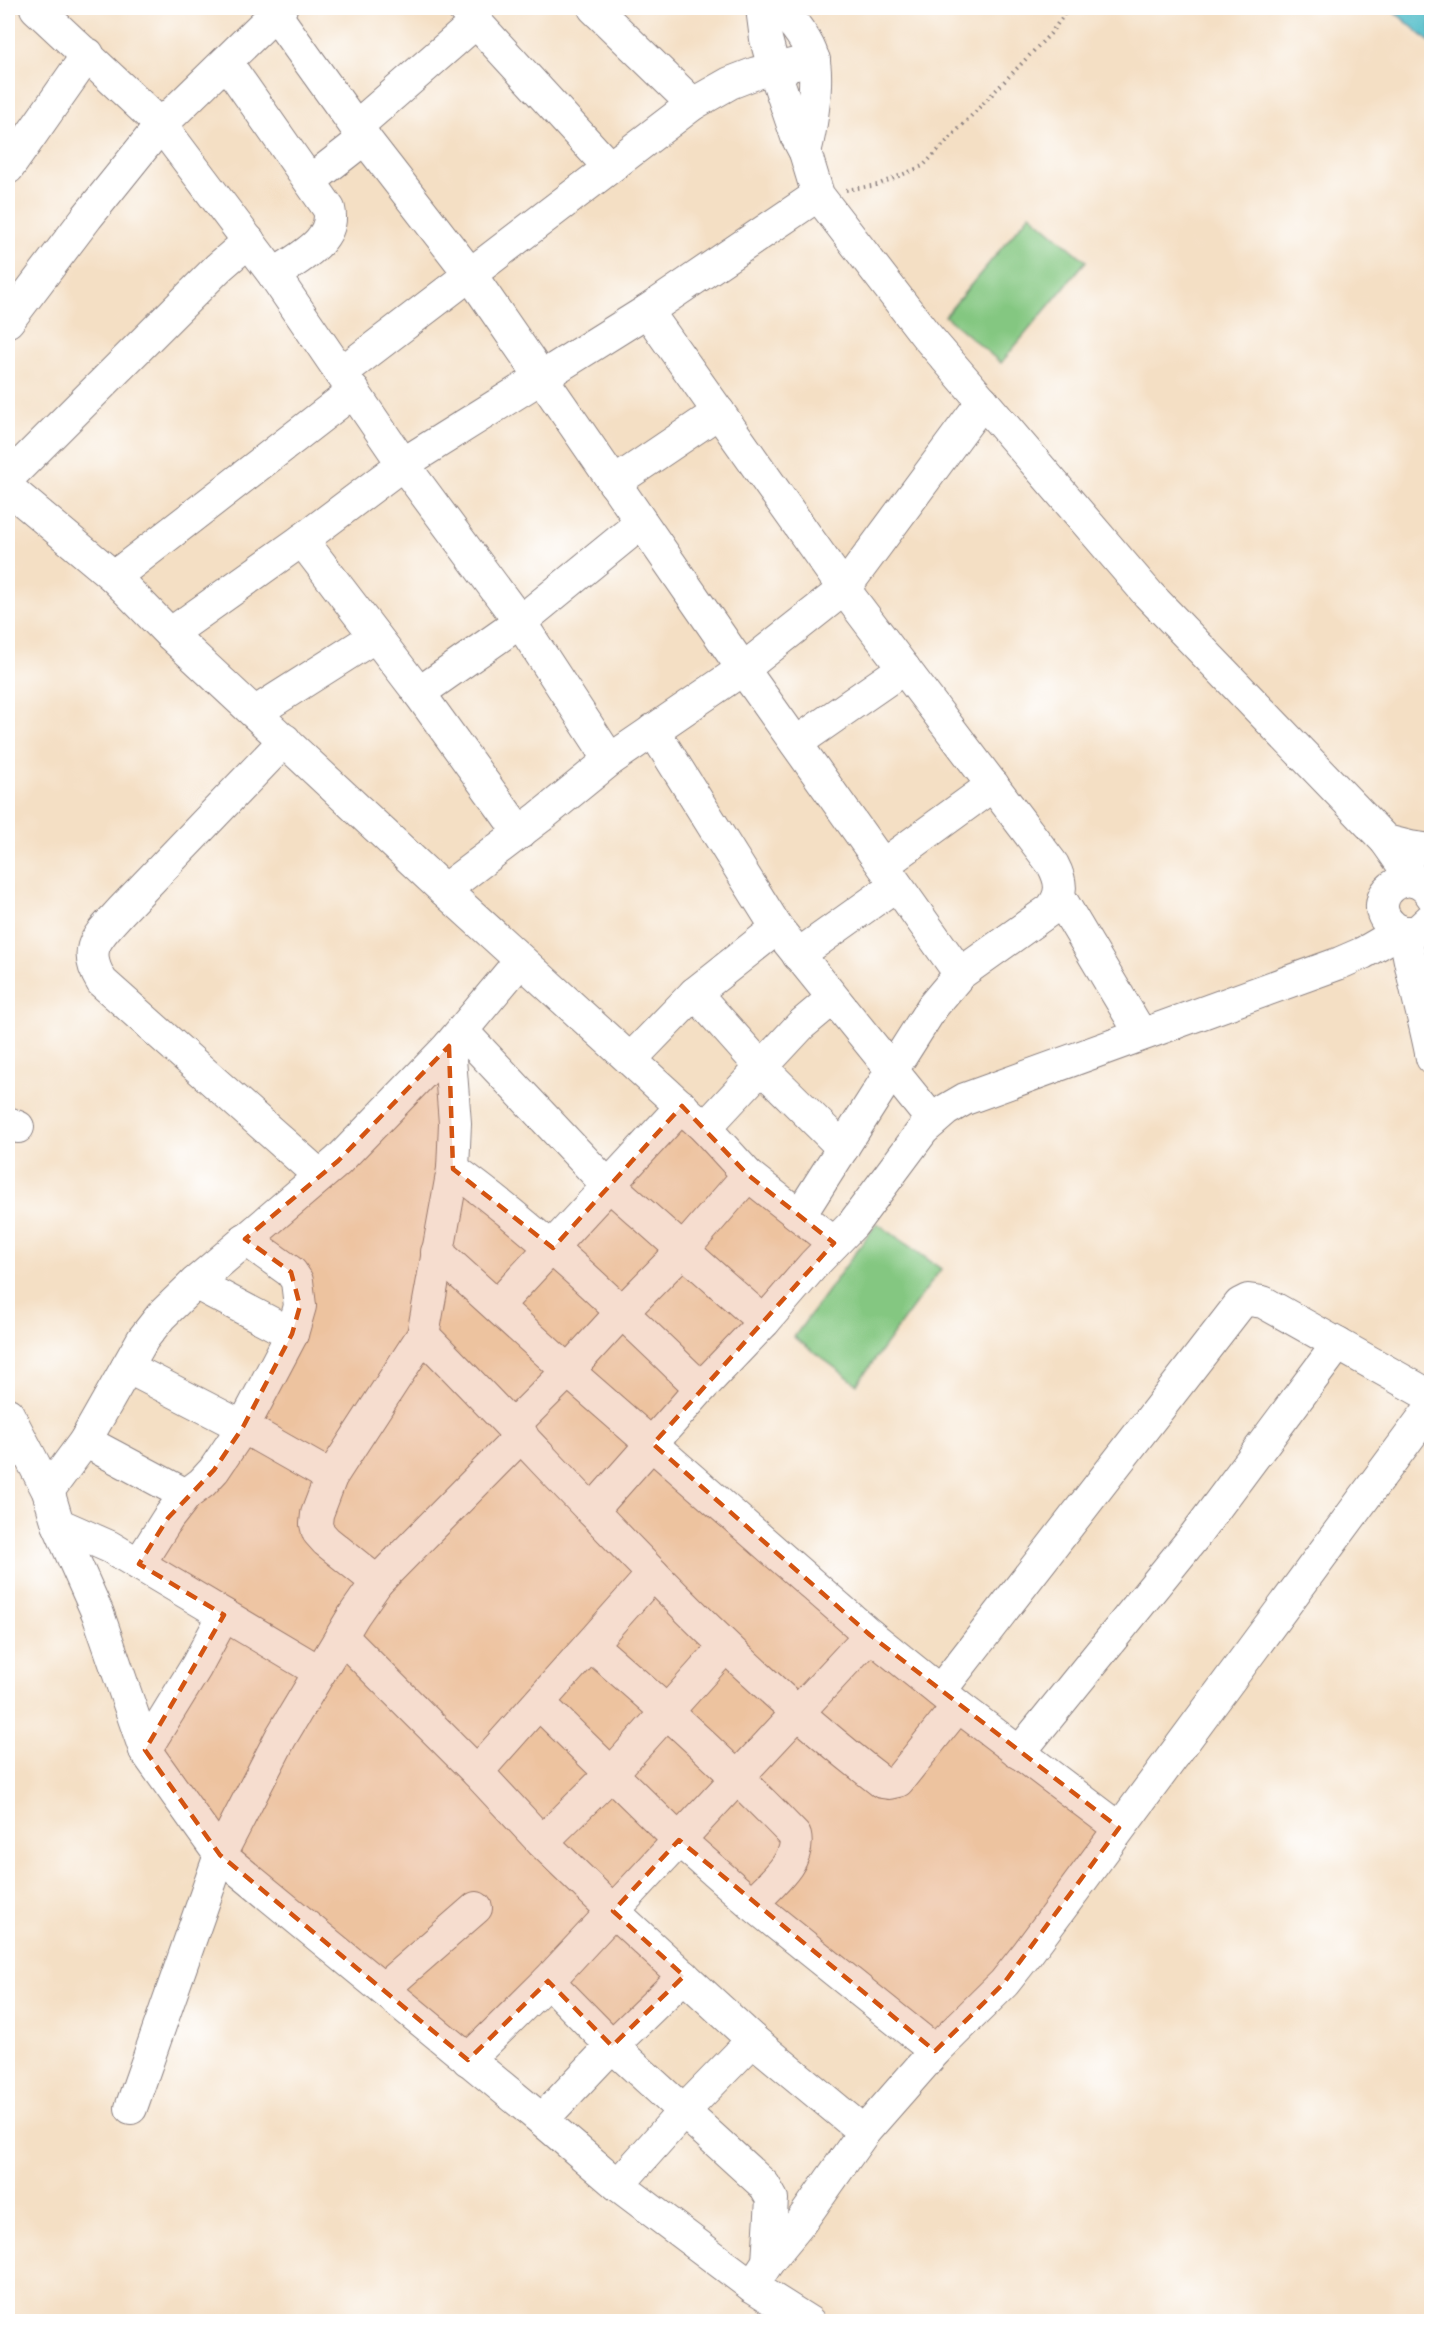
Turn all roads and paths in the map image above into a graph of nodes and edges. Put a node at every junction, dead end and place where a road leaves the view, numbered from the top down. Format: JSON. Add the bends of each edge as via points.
{"nodes":[{"id":1,"x":36,"y":8,"type":"edge"},
{"id":2,"x":594,"y":8,"type":"edge"},
{"id":3,"x":762,"y":8,"type":"edge"},
{"id":4,"x":779,"y":8,"type":"edge"},
{"id":5,"x":1069,"y":8,"type":"edge"},
{"id":6,"x":278,"y":11,"type":"edge"},
{"id":7,"x":469,"y":15,"type":"edge"},
{"id":8,"x":88,"y":54,"type":"junction"},
{"id":9,"x":814,"y":60,"type":"junction"},
{"id":10,"x":226,"y":62,"type":"junction"},
{"id":11,"x":774,"y":69,"type":"junction"},
{"id":12,"x":693,"y":104,"type":"junction"},
{"id":13,"x":161,"y":125,"type":"junction"},
{"id":14,"x":361,"y":133,"type":"junction"},
{"id":15,"x":805,"y":152,"type":"junction"},
{"id":16,"x":609,"y":167,"type":"junction"},
{"id":17,"x":8,"y":168,"type":"edge"},
{"id":18,"x":310,"y":181,"type":"junction"},
{"id":19,"x":818,"y":195,"type":"junction"},
{"id":20,"x":249,"y":241,"type":"junction"},
{"id":21,"x":470,"y":274,"type":"junction"},
{"id":22,"x":273,"y":275,"type":"junction"},
{"id":23,"x":647,"y":311,"type":"junction"},
{"id":24,"x":8,"y":321,"type":"edge"},
{"id":25,"x":542,"y":376,"type":"junction"},
{"id":26,"x":347,"y":382,"type":"junction"},
{"id":27,"x":983,"y":401,"type":"junction"},
{"id":28,"x":718,"y":412,"type":"junction"},
{"id":29,"x":403,"y":464,"type":"junction"},
{"id":30,"x":8,"y":478,"type":"edge"},
{"id":31,"x":614,"y":483,"type":"junction"},
{"id":32,"x":8,"y":488,"type":"edge"},
{"id":33,"x":641,"y":523,"type":"junction"},
{"id":34,"x":302,"y":540,"type":"junction"},
{"id":35,"x":114,"y":577,"type":"junction"},
{"id":36,"x":844,"y":589,"type":"junction"},
{"id":37,"x":520,"y":622,"type":"junction"},
{"id":38,"x":170,"y":634,"type":"junction"},
{"id":39,"x":374,"y":638,"type":"junction"},
{"id":40,"x":904,"y":668,"type":"junction"},
{"id":41,"x":743,"y":669,"type":"junction"},
{"id":42,"x":418,"y":693,"type":"junction"},
{"id":43,"x":256,"y":712,"type":"junction"},
{"id":44,"x":652,"y":730,"type":"junction"},
{"id":45,"x":285,"y":740,"type":"junction"},
{"id":46,"x":796,"y":743,"type":"junction"},
{"id":47,"x":610,"y":760,"type":"junction"},
{"id":48,"x":993,"y":785,"type":"junction"},
{"id":49,"x":1376,"y":830,"type":"junction"},
{"id":50,"x":520,"y":833,"type":"junction"},
{"id":51,"x":1431,"y":850,"type":"edge"},
{"id":52,"x":890,"y":875,"type":"junction"},
{"id":53,"x":444,"y":890,"type":"junction"},
{"id":54,"x":1060,"y":898,"type":"junction"},
{"id":55,"x":1413,"y":905,"type":"edge"},
{"id":56,"x":777,"y":928,"type":"junction"},
{"id":57,"x":798,"y":955,"type":"junction"},
{"id":58,"x":520,"y":961,"type":"junction"},
{"id":59,"x":960,"y":974,"type":"junction"},
{"id":60,"x":695,"y":993,"type":"junction"},
{"id":61,"x":832,"y":999,"type":"junction"},
{"id":62,"x":1141,"y":1034,"type":"junction"},
{"id":63,"x":456,"y":1038,"type":"junction"},
{"id":64,"x":1431,"y":1058,"type":"edge"},
{"id":65,"x":631,"y":1059,"type":"junction"},
{"id":66,"x":762,"y":1068,"type":"junction"},
{"id":67,"x":892,"y":1071,"type":"junction"},
{"id":68,"x":682,"y":1107,"type":"junction"},
{"id":69,"x":933,"y":1121,"type":"junction"},
{"id":70,"x":705,"y":1128,"type":"junction"},
{"id":71,"x":843,"y":1148,"type":"junction"},
{"id":72,"x":453,"y":1169,"type":"junction"},
{"id":73,"x":748,"y":1175,"type":"junction"},
{"id":74,"x":320,"y":1176,"type":"junction"},
{"id":75,"x":611,"y":1186,"type":"junction"},
{"id":76,"x":800,"y":1215,"type":"junction"},
{"id":77,"x":245,"y":1239,"type":"junction"},
{"id":78,"x":834,"y":1244,"type":"junction"},
{"id":79,"x":553,"y":1248,"type":"junction"},
{"id":80,"x":684,"y":1249,"type":"junction"},
{"id":81,"x":437,"y":1252,"type":"junction"},
{"id":82,"x":195,"y":1283,"type":"junction"},
{"id":83,"x":497,"y":1306,"type":"junction"},
{"id":84,"x":622,"y":1312,"type":"junction"},
{"id":85,"x":764,"y":1322,"type":"junction"},
{"id":86,"x":292,"y":1334,"type":"junction"},
{"id":87,"x":423,"y":1335,"type":"junction"},
{"id":88,"x":1338,"y":1344,"type":"junction"},
{"id":89,"x":127,"y":1367,"type":"junction"},
{"id":90,"x":568,"y":1371,"type":"junction"},
{"id":91,"x":701,"y":1388,"type":"junction"},
{"id":92,"x":1431,"y":1397,"type":"edge"},
{"id":93,"x":1431,"y":1406,"type":"edge"},
{"id":94,"x":8,"y":1414,"type":"edge"},
{"id":95,"x":243,"y":1427,"type":"junction"},
{"id":96,"x":518,"y":1430,"type":"junction"},
{"id":97,"x":85,"y":1441,"type":"junction"},
{"id":98,"x":653,"y":1444,"type":"junction"},
{"id":99,"x":331,"y":1477,"type":"junction"},
{"id":100,"x":48,"y":1491,"type":"junction"},
{"id":101,"x":186,"y":1495,"type":"junction"},
{"id":102,"x":592,"y":1510,"type":"junction"},
{"id":103,"x":58,"y":1524,"type":"junction"},
{"id":104,"x":139,"y":1564,"type":"junction"},
{"id":105,"x":653,"y":1575,"type":"junction"},
{"id":106,"x":377,"y":1582,"type":"junction"},
{"id":107,"x":224,"y":1615,"type":"junction"},
{"id":108,"x":870,"y":1635,"type":"junction"},
{"id":109,"x":342,"y":1637,"type":"junction"},
{"id":110,"x":591,"y":1645,"type":"junction"},
{"id":111,"x":725,"y":1647,"type":"junction"},
{"id":112,"x":320,"y":1672,"type":"junction"},
{"id":113,"x":949,"y":1698,"type":"junction"},
{"id":114,"x":539,"y":1703,"type":"junction"},
{"id":115,"x":669,"y":1712,"type":"junction"},
{"id":116,"x":798,"y":1712,"type":"junction"},
{"id":117,"x":145,"y":1750,"type":"junction"},
{"id":118,"x":1019,"y":1753,"type":"junction"},
{"id":119,"x":477,"y":1772,"type":"junction"},
{"id":120,"x":611,"y":1774,"type":"junction"},
{"id":121,"x":739,"y":1777,"type":"junction"},
{"id":122,"x":1119,"y":1828,"type":"junction"},
{"id":123,"x":678,"y":1840,"type":"junction"},
{"id":124,"x":542,"y":1842,"type":"junction"},
{"id":125,"x":220,"y":1855,"type":"junction"},
{"id":126,"x":752,"y":1904,"type":"junction"},
{"id":127,"x":476,"y":1908,"type":"dead end"},
{"id":128,"x":613,"y":1911,"type":"junction"},
{"id":129,"x":684,"y":1976,"type":"junction"},
{"id":130,"x":548,"y":1981,"type":"junction"},
{"id":131,"x":383,"y":1989,"type":"junction"},
{"id":132,"x":753,"y":2040,"type":"junction"},
{"id":133,"x":612,"y":2046,"type":"junction"},
{"id":134,"x":935,"y":2051,"type":"junction"},
{"id":135,"x":468,"y":2060,"type":"junction"},
{"id":136,"x":131,"y":2108,"type":"dead end"},
{"id":137,"x":683,"y":2112,"type":"junction"},
{"id":138,"x":542,"y":2120,"type":"junction"},
{"id":139,"x":864,"y":2132,"type":"junction"},
{"id":140,"x":618,"y":2185,"type":"junction"},
{"id":141,"x":760,"y":2274,"type":"junction"},
{"id":142,"x":809,"y":2322,"type":"edge"}],
"edges":[{"from":1,"to":8,"type":"street"},
{"from":2,"to":12,"type":"street"},
{"from":3,"to":11,"type":"street"},
{"from":4,"to":9,"type":"street","via":[[805,39]]},
{"from":5,"to":19,"type":"path","via":[[1050,34],[923,166],[877,185]]},
{"from":6,"to":10,"type":"street"},
{"from":6,"to":14,"type":"street"},
{"from":7,"to":14,"type":"street"},
{"from":7,"to":16,"type":"street"},
{"from":8,"to":13,"type":"street"},
{"from":8,"to":17,"type":"street"},
{"from":9,"to":11,"type":"street"},
{"from":9,"to":15,"type":"street","via":[[812,119]]},
{"from":10,"to":13,"type":"street"},
{"from":10,"to":18,"type":"street"},
{"from":11,"to":12,"type":"street","via":[[730,83]]},
{"from":11,"to":15,"type":"street"},
{"from":12,"to":16,"type":"street"},
{"from":13,"to":20,"type":"street"},
{"from":13,"to":24,"type":"street"},
{"from":14,"to":18,"type":"street"},
{"from":14,"to":21,"type":"street"},
{"from":15,"to":19,"type":"street"},
{"from":16,"to":21,"type":"street"},
{"from":18,"to":22,"type":"street","via":[[329,209],[329,229],[324,239]]},
{"from":19,"to":23,"type":"street"},
{"from":19,"to":27,"type":"street","via":[[925,334]]},
{"from":20,"to":22,"type":"street"},
{"from":20,"to":30,"type":"street"},
{"from":21,"to":25,"type":"street"},
{"from":21,"to":26,"type":"street"},
{"from":22,"to":26,"type":"street"},
{"from":23,"to":25,"type":"street"},
{"from":23,"to":28,"type":"street"},
{"from":25,"to":29,"type":"street"},
{"from":25,"to":31,"type":"street"},
{"from":26,"to":29,"type":"street"},
{"from":26,"to":35,"type":"street"},
{"from":27,"to":36,"type":"street"},
{"from":27,"to":49,"type":"street","via":[[1149,594]]},
{"from":28,"to":31,"type":"street"},
{"from":28,"to":36,"type":"street"},
{"from":29,"to":34,"type":"street"},
{"from":29,"to":37,"type":"street"},
{"from":31,"to":33,"type":"street"},
{"from":32,"to":35,"type":"street"},
{"from":33,"to":37,"type":"street"},
{"from":33,"to":41,"type":"street"},
{"from":34,"to":38,"type":"street"},
{"from":34,"to":39,"type":"street"},
{"from":35,"to":38,"type":"street"},
{"from":36,"to":40,"type":"street"},
{"from":36,"to":41,"type":"street"},
{"from":37,"to":42,"type":"street"},
{"from":37,"to":47,"type":"street"},
{"from":38,"to":43,"type":"street"},
{"from":39,"to":42,"type":"street"},
{"from":39,"to":43,"type":"street"},
{"from":40,"to":46,"type":"street"},
{"from":40,"to":48,"type":"street"},
{"from":41,"to":44,"type":"street"},
{"from":41,"to":46,"type":"street"},
{"from":42,"to":50,"type":"street"},
{"from":43,"to":45,"type":"street"},
{"from":44,"to":47,"type":"street"},
{"from":44,"to":56,"type":"street"},
{"from":45,"to":53,"type":"street"},
{"from":45,"to":74,"type":"street","via":[[121,911],[91,951],[102,982]]},
{"from":46,"to":52,"type":"street"},
{"from":47,"to":50,"type":"street"},
{"from":48,"to":52,"type":"street"},
{"from":48,"to":54,"type":"street","via":[[1053,866],[1060,879]]},
{"from":49,"to":51,"type":"street","via":[[1410,847]]},
{"from":49,"to":55,"type":"street"},
{"from":50,"to":53,"type":"street"},
{"from":52,"to":57,"type":"street"},
{"from":52,"to":59,"type":"street"},
{"from":53,"to":58,"type":"street"},
{"from":54,"to":59,"type":"street","via":[[1038,920]]},
{"from":54,"to":62,"type":"street"},
{"from":55,"to":62,"type":"street","via":[[1340,963]]},
{"from":55,"to":64,"type":"street","via":[[1410,969],[1424,1012]]},
{"from":56,"to":57,"type":"street"},
{"from":56,"to":60,"type":"street"},
{"from":57,"to":61,"type":"street"},
{"from":58,"to":63,"type":"street"},
{"from":58,"to":65,"type":"street"},
{"from":59,"to":67,"type":"street","via":[[933,1006]]},
{"from":60,"to":65,"type":"street"},
{"from":60,"to":66,"type":"street"},
{"from":61,"to":66,"type":"street","via":[[801,1024]]},
{"from":61,"to":67,"type":"street"},
{"from":62,"to":69,"type":"street","via":[[965,1099]]},
{"from":63,"to":72,"type":"street"},
{"from":63,"to":74,"type":"street"},
{"from":63,"to":75,"type":"street"},
{"from":65,"to":68,"type":"street"},
{"from":66,"to":70,"type":"street"},
{"from":66,"to":71,"type":"street"},
{"from":67,"to":69,"type":"street"},
{"from":67,"to":71,"type":"street"},
{"from":68,"to":70,"type":"street"},
{"from":68,"to":75,"type":"street"},
{"from":69,"to":78,"type":"street"},
{"from":70,"to":73,"type":"street"},
{"from":71,"to":76,"type":"street"},
{"from":72,"to":79,"type":"street"},
{"from":72,"to":81,"type":"street"},
{"from":73,"to":76,"type":"street"},
{"from":73,"to":80,"type":"street"},
{"from":74,"to":77,"type":"street"},
{"from":75,"to":79,"type":"street"},
{"from":75,"to":80,"type":"street"},
{"from":76,"to":78,"type":"street"},
{"from":77,"to":82,"type":"street"},
{"from":77,"to":86,"type":"street","via":[[291,1272],[297,1281],[300,1306]]},
{"from":78,"to":85,"type":"street"},
{"from":79,"to":83,"type":"street"},
{"from":79,"to":84,"type":"street"},
{"from":80,"to":84,"type":"street"},
{"from":80,"to":85,"type":"street"},
{"from":81,"to":83,"type":"street"},
{"from":81,"to":87,"type":"street"},
{"from":82,"to":86,"type":"street"},
{"from":82,"to":89,"type":"street","via":[[161,1316]]},
{"from":83,"to":90,"type":"street"},
{"from":84,"to":90,"type":"street"},
{"from":84,"to":91,"type":"street"},
{"from":85,"to":91,"type":"street"},
{"from":86,"to":95,"type":"street"},
{"from":87,"to":96,"type":"street"},
{"from":87,"to":99,"type":"street"},
{"from":88,"to":92,"type":"street"},
{"from":88,"to":113,"type":"street","via":[[1263,1302],[1248,1300],[1240,1304]]},
{"from":88,"to":118,"type":"street","via":[[1194,1537]]},
{"from":89,"to":95,"type":"street"},
{"from":89,"to":97,"type":"street"},
{"from":90,"to":96,"type":"street"},
{"from":90,"to":98,"type":"street"},
{"from":91,"to":98,"type":"street"},
{"from":93,"to":122,"type":"street"},
{"from":94,"to":100,"type":"street"},
{"from":95,"to":99,"type":"street"},
{"from":95,"to":101,"type":"street","via":[[214,1470]]},
{"from":96,"to":102,"type":"street"},
{"from":96,"to":106,"type":"street"},
{"from":97,"to":100,"type":"street"},
{"from":97,"to":101,"type":"street"},
{"from":98,"to":102,"type":"street"},
{"from":98,"to":108,"type":"street"},
{"from":99,"to":106,"type":"street","via":[[317,1514],[318,1532]]},
{"from":100,"to":103,"type":"street"},
{"from":101,"to":104,"type":"street"},
{"from":102,"to":105,"type":"street"},
{"from":103,"to":104,"type":"street"},
{"from":103,"to":117,"type":"street","via":[[98,1614]]},
{"from":104,"to":107,"type":"street"},
{"from":105,"to":110,"type":"street"},
{"from":105,"to":111,"type":"street"},
{"from":106,"to":109,"type":"street"},
{"from":107,"to":112,"type":"street"},
{"from":107,"to":117,"type":"street"},
{"from":108,"to":113,"type":"street"},
{"from":108,"to":116,"type":"street"},
{"from":109,"to":112,"type":"street"},
{"from":109,"to":119,"type":"street"},
{"from":110,"to":114,"type":"street"},
{"from":110,"to":115,"type":"street"},
{"from":111,"to":115,"type":"street"},
{"from":111,"to":116,"type":"street"},
{"from":112,"to":125,"type":"street"},
{"from":113,"to":116,"type":"street","via":[[898,1781],[889,1783],[876,1778]]},
{"from":113,"to":118,"type":"street"},
{"from":114,"to":119,"type":"street"},
{"from":114,"to":120,"type":"street"},
{"from":115,"to":120,"type":"street"},
{"from":115,"to":121,"type":"street"},
{"from":116,"to":121,"type":"street"},
{"from":117,"to":125,"type":"street"},
{"from":118,"to":122,"type":"street"},
{"from":119,"to":124,"type":"street"},
{"from":120,"to":123,"type":"street"},
{"from":120,"to":124,"type":"street"},
{"from":121,"to":123,"type":"street"},
{"from":121,"to":126,"type":"street","via":[[795,1836],[797,1845],[793,1857]]},
{"from":122,"to":134,"type":"street","via":[[1004,1983]]},
{"from":123,"to":126,"type":"street"},
{"from":123,"to":128,"type":"street"},
{"from":124,"to":128,"type":"street"},
{"from":125,"to":131,"type":"street"},
{"from":125,"to":136,"type":"street"},
{"from":126,"to":134,"type":"street"},
{"from":127,"to":131,"type":"street"},
{"from":128,"to":129,"type":"street"},
{"from":128,"to":130,"type":"street"},
{"from":129,"to":132,"type":"street"},
{"from":129,"to":133,"type":"street"},
{"from":130,"to":133,"type":"street"},
{"from":130,"to":135,"type":"street"},
{"from":131,"to":135,"type":"street"},
{"from":132,"to":137,"type":"street"},
{"from":132,"to":139,"type":"street"},
{"from":133,"to":137,"type":"street"},
{"from":133,"to":138,"type":"street"},
{"from":134,"to":139,"type":"street"},
{"from":135,"to":138,"type":"street"},
{"from":137,"to":140,"type":"street"},
{"from":137,"to":141,"type":"street","via":[[764,2185],[772,2199]]},
{"from":138,"to":140,"type":"street"},
{"from":139,"to":141,"type":"street"},
{"from":140,"to":141,"type":"street"},
{"from":141,"to":142,"type":"street"}]}
